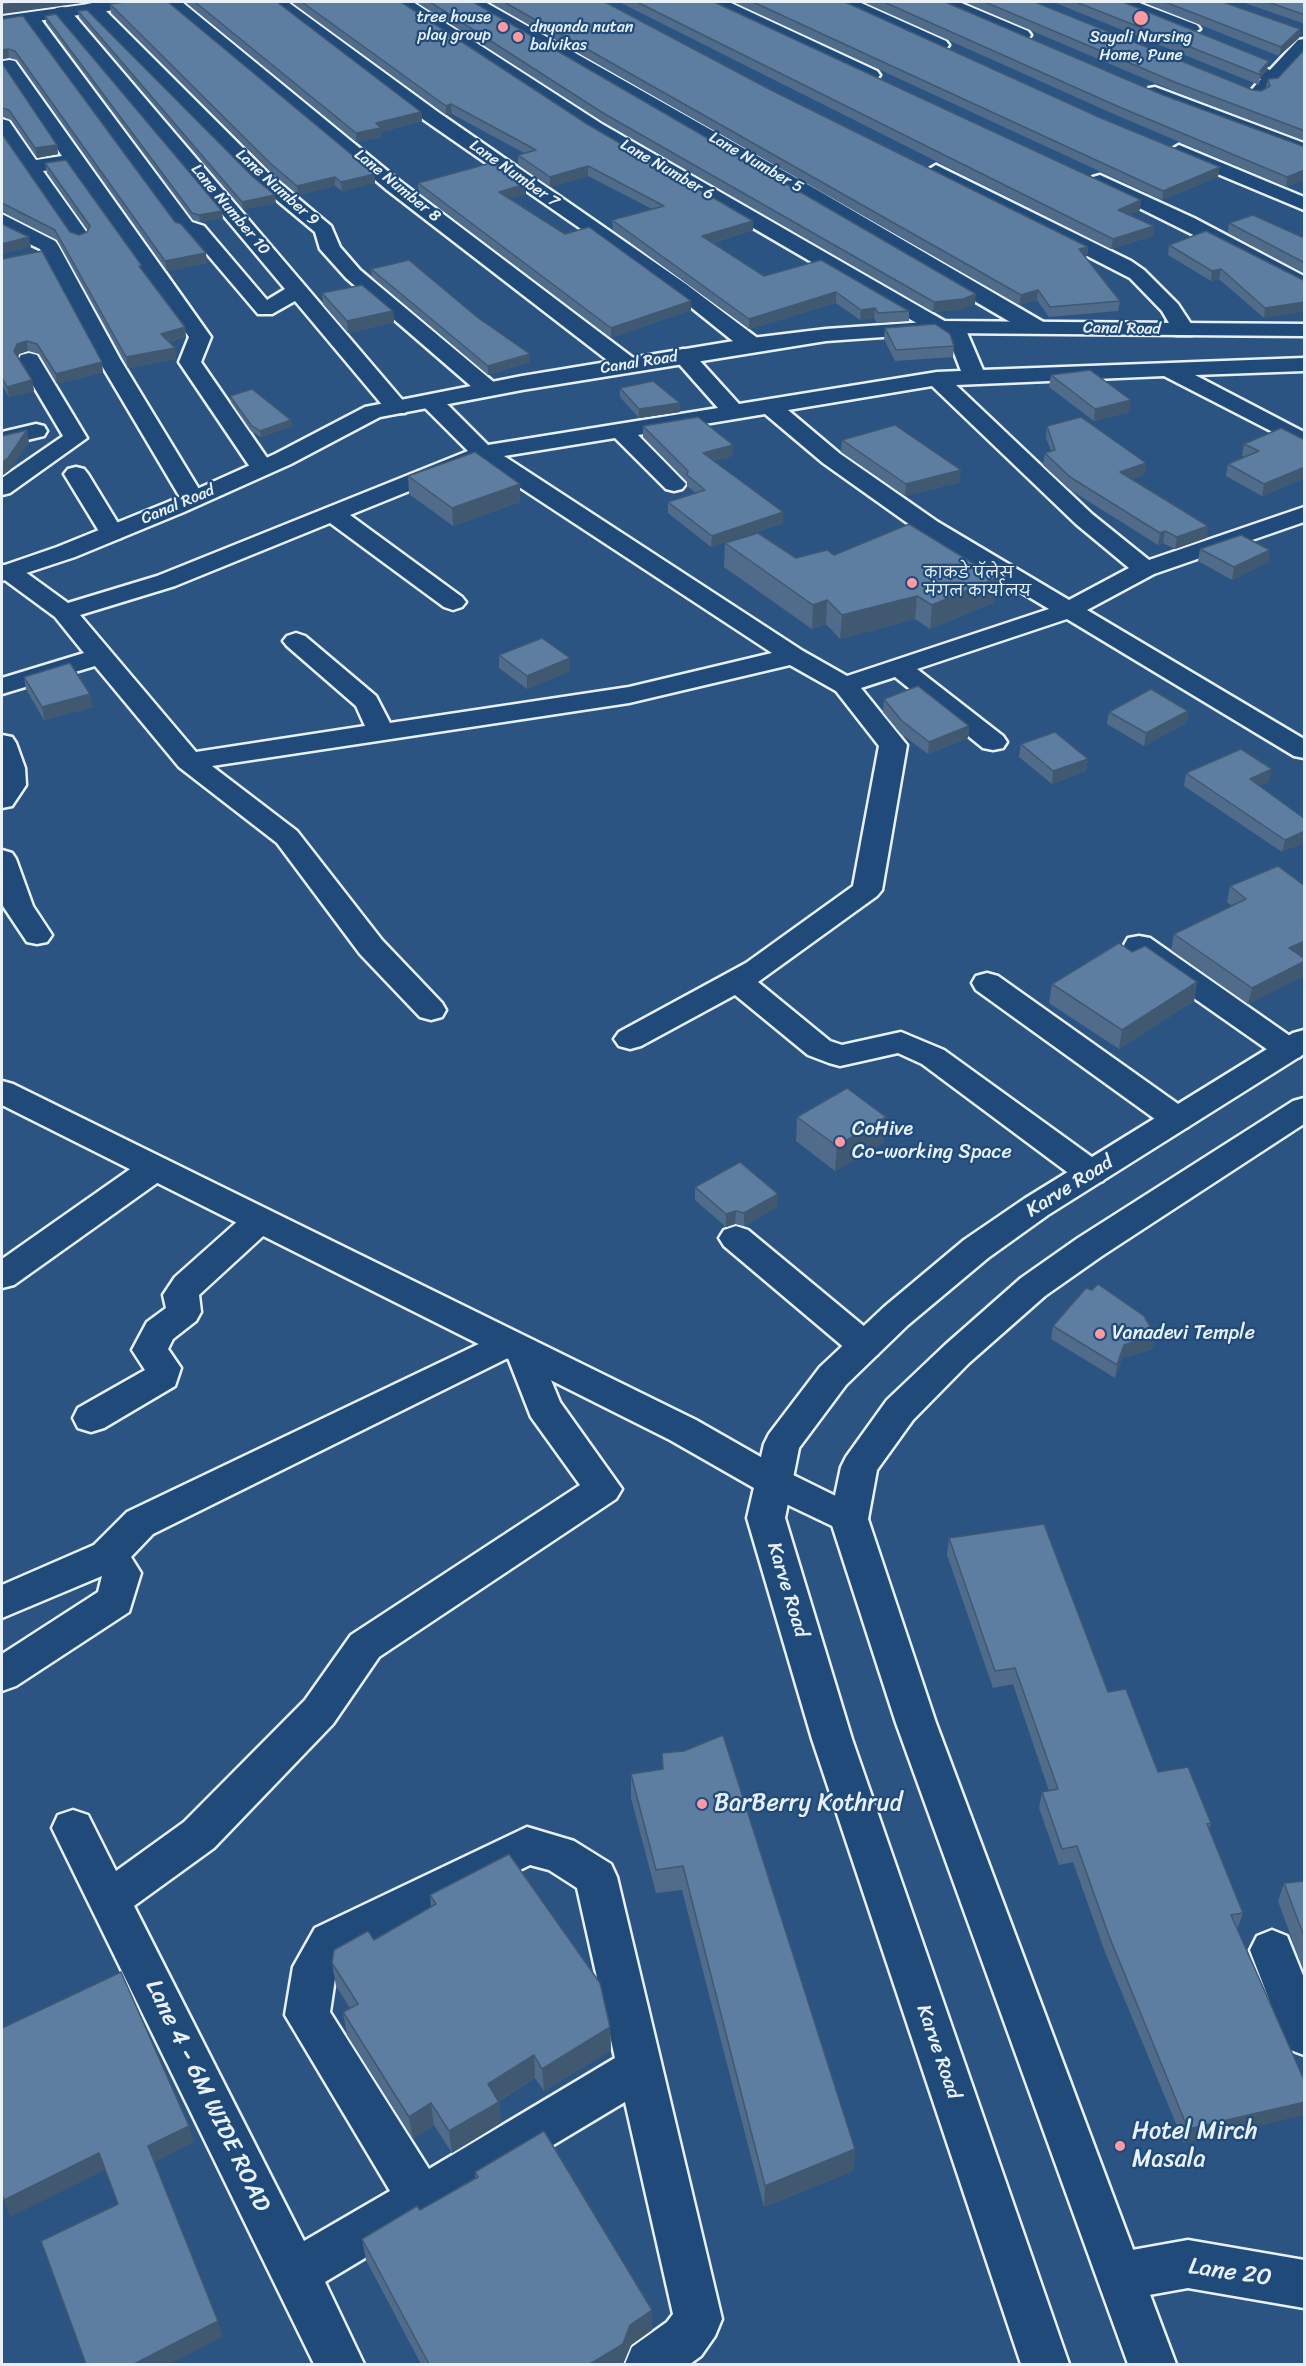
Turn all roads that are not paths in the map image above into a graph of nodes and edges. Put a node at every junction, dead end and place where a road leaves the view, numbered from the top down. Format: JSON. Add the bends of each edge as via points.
{"nodes":[{"id":1,"x":135,"y":2,"type":"edge"},
{"id":2,"x":172,"y":2,"type":"edge"},
{"id":3,"x":278,"y":2,"type":"edge"},
{"id":4,"x":402,"y":2,"type":"edge"},
{"id":5,"x":473,"y":2,"type":"edge"},
{"id":6,"x":716,"y":2,"type":"edge"},
{"id":7,"x":846,"y":2,"type":"edge"},
{"id":8,"x":946,"y":2,"type":"edge"},
{"id":9,"x":1123,"y":2,"type":"edge"},
{"id":10,"x":93,"y":8,"type":"junction"},
{"id":11,"x":1107,"y":10,"type":"edge"},
{"id":12,"x":62,"y":12,"type":"junction"},
{"id":13,"x":30,"y":17,"type":"junction"},
{"id":14,"x":2,"y":21,"type":"edge"},
{"id":15,"x":1039,"y":42,"type":"edge"},
{"id":16,"x":1207,"y":43,"type":"junction"},
{"id":17,"x":1305,"y":44,"type":"edge"},
{"id":18,"x":960,"y":54,"type":"edge"},
{"id":19,"x":9,"y":65,"type":"edge"},
{"id":20,"x":1278,"y":72,"type":"junction"},
{"id":21,"x":885,"y":81,"type":"edge"},
{"id":22,"x":1140,"y":85,"type":"edge"},
{"id":23,"x":1236,"y":85,"type":"edge"},
{"id":24,"x":1245,"y":106,"type":"junction"},
{"id":25,"x":2,"y":125,"type":"edge"},
{"id":26,"x":1163,"y":144,"type":"edge"},
{"id":27,"x":1305,"y":149,"type":"edge"},
{"id":28,"x":74,"y":160,"type":"junction"},
{"id":29,"x":923,"y":165,"type":"edge"},
{"id":30,"x":30,"y":167,"type":"junction"},
{"id":31,"x":1081,"y":173,"type":"edge"},
{"id":32,"x":1305,"y":204,"type":"edge"},
{"id":33,"x":2,"y":220,"type":"edge"},
{"id":34,"x":80,"y":237,"type":"edge"},
{"id":35,"x":51,"y":251,"type":"junction"},
{"id":36,"x":21,"y":257,"type":"edge"},
{"id":37,"x":1305,"y":284,"type":"edge"},
{"id":38,"x":298,"y":290,"type":"junction"},
{"id":39,"x":947,"y":327,"type":"junction"},
{"id":40,"x":1037,"y":328,"type":"junction"},
{"id":41,"x":1184,"y":330,"type":"junction"},
{"id":42,"x":1305,"y":330,"type":"edge"},
{"id":43,"x":752,"y":345,"type":"junction"},
{"id":44,"x":683,"y":356,"type":"junction"},
{"id":45,"x":29,"y":360,"type":"dead end"},
{"id":46,"x":1305,"y":364,"type":"edge"},
{"id":47,"x":628,"y":365,"type":"junction"},
{"id":48,"x":1169,"y":370,"type":"junction"},
{"id":49,"x":975,"y":378,"type":"junction"},
{"id":50,"x":937,"y":379,"type":"junction"},
{"id":51,"x":488,"y":389,"type":"junction"},
{"id":52,"x":431,"y":401,"type":"junction"},
{"id":53,"x":769,"y":406,"type":"junction"},
{"id":54,"x":396,"y":408,"type":"junction"},
{"id":55,"x":734,"y":412,"type":"junction"},
{"id":56,"x":620,"y":430,"type":"junction"},
{"id":57,"x":36,"y":431,"type":"dead end"},
{"id":58,"x":2,"y":439,"type":"edge"},
{"id":59,"x":1305,"y":441,"type":"edge"},
{"id":60,"x":483,"y":453,"type":"junction"},
{"id":61,"x":262,"y":468,"type":"junction"},
{"id":62,"x":76,"y":474,"type":"dead end"},
{"id":63,"x":674,"y":483,"type":"dead end"},
{"id":64,"x":2,"y":488,"type":"edge"},
{"id":65,"x":193,"y":499,"type":"junction"},
{"id":66,"x":333,"y":513,"type":"junction"},
{"id":67,"x":1305,"y":514,"type":"edge"},
{"id":68,"x":112,"y":533,"type":"junction"},
{"id":69,"x":4,"y":568,"type":"edge"},
{"id":70,"x":1145,"y":569,"type":"junction"},
{"id":71,"x":453,"y":602,"type":"dead end"},
{"id":72,"x":1067,"y":611,"type":"junction"},
{"id":73,"x":64,"y":612,"type":"junction"},
{"id":74,"x":296,"y":641,"type":"dead end"},
{"id":75,"x":100,"y":656,"type":"junction"},
{"id":76,"x":794,"y":656,"type":"junction"},
{"id":77,"x":898,"y":667,"type":"junction"},
{"id":78,"x":845,"y":685,"type":"junction"},
{"id":79,"x":2,"y":686,"type":"edge"},
{"id":80,"x":381,"y":731,"type":"junction"},
{"id":81,"x":993,"y":742,"type":"dead end"},
{"id":82,"x":2,"y":743,"type":"edge"},
{"id":83,"x":1305,"y":750,"type":"edge"},
{"id":84,"x":189,"y":760,"type":"junction"},
{"id":85,"x":5,"y":791,"type":"edge"},
{"id":86,"x":2,"y":859,"type":"edge"},
{"id":87,"x":37,"y":935,"type":"dead end"},
{"id":88,"x":1139,"y":945,"type":"dead end"},
{"id":89,"x":737,"y":981,"type":"junction"},
{"id":90,"x":987,"y":983,"type":"dead end"},
{"id":91,"x":431,"y":1010,"type":"dead end"},
{"id":92,"x":630,"y":1039,"type":"dead end"},
{"id":93,"x":1297,"y":1045,"type":"edge"},
{"id":94,"x":2,"y":1092,"type":"edge"},
{"id":95,"x":1305,"y":1109,"type":"edge"},
{"id":96,"x":1178,"y":1119,"type":"junction"},
{"id":97,"x":156,"y":1168,"type":"junction"},
{"id":98,"x":1091,"y":1173,"type":"junction"},
{"id":99,"x":260,"y":1220,"type":"junction"},
{"id":100,"x":736,"y":1238,"type":"dead end"},
{"id":101,"x":2,"y":1276,"type":"edge"},
{"id":102,"x":864,"y":1346,"type":"junction"},
{"id":103,"x":515,"y":1347,"type":"junction"},
{"id":104,"x":91,"y":1418,"type":"dead end"},
{"id":105,"x":774,"y":1482,"type":"junction"},
{"id":106,"x":849,"y":1519,"type":"junction"},
{"id":107,"x":107,"y":1556,"type":"junction"},
{"id":108,"x":2,"y":1602,"type":"edge"},
{"id":109,"x":2,"y":1674,"type":"edge"},
{"id":110,"x":74,"y":1828,"type":"dead end"},
{"id":111,"x":109,"y":1900,"type":"junction"},
{"id":112,"x":1272,"y":1950,"type":"dead end"},
{"id":113,"x":1305,"y":2034,"type":"edge"},
{"id":114,"x":639,"y":2069,"type":"junction"},
{"id":115,"x":421,"y":2199,"type":"junction"},
{"id":116,"x":295,"y":2273,"type":"junction"},
{"id":117,"x":1121,"y":2276,"type":"junction"},
{"id":118,"x":1305,"y":2284,"type":"edge"},
{"id":119,"x":340,"y":2364,"type":"edge"},
{"id":120,"x":649,"y":2364,"type":"edge"},
{"id":121,"x":1045,"y":2364,"type":"edge"},
{"id":122,"x":1152,"y":2364,"type":"edge"}],
"edges":[{"from":1,"to":10,"type":"street"},
{"from":2,"to":47,"type":"street","name":"Lane Number 8","via":[[394,186]]},
{"from":3,"to":43,"type":"street","name":"Lane Number 7","via":[[431,116],[679,288]]},
{"from":4,"to":39,"type":"street","name":"Lane Number 6","via":[[595,128]]},
{"from":5,"to":40,"type":"street","name":"Lane Number 5"},
{"from":6,"to":21,"type":"street"},
{"from":7,"to":18,"type":"street"},
{"from":8,"to":15,"type":"street"},
{"from":9,"to":16,"type":"street"},
{"from":10,"to":12,"type":"street"},
{"from":10,"to":51,"type":"street","name":"Lane Number 9","via":[[262,178],[324,230],[330,249],[353,274]]},
{"from":11,"to":16,"type":"street"},
{"from":12,"to":13,"type":"street"},
{"from":12,"to":38,"type":"street","name":"Lane Number 10"},
{"from":13,"to":14,"type":"street"},
{"from":13,"to":38,"type":"street","via":[[185,226],[197,230],[265,310]]},
{"from":16,"to":20,"type":"street"},
{"from":17,"to":20,"type":"street"},
{"from":19,"to":28,"type":"street"},
{"from":20,"to":24,"type":"street"},
{"from":22,"to":24,"type":"street"},
{"from":23,"to":24,"type":"street"},
{"from":24,"to":27,"type":"street"},
{"from":25,"to":30,"type":"street"},
{"from":26,"to":32,"type":"street"},
{"from":28,"to":30,"type":"street"},
{"from":28,"to":61,"type":"street","via":[[200,337],[190,362]]},
{"from":29,"to":41,"type":"street","via":[[1124,265],[1171,308]]},
{"from":30,"to":34,"type":"street"},
{"from":31,"to":37,"type":"street","via":[[1187,222]]},
{"from":33,"to":35,"type":"street","via":[[6,226],[48,245]]},
{"from":35,"to":36,"type":"street"},
{"from":35,"to":65,"type":"street"},
{"from":38,"to":54,"type":"street","name":"Lane Number 10"},
{"from":39,"to":40,"type":"street","name":"Canal Road"},
{"from":39,"to":43,"type":"street","name":"Canal Road","via":[[826,335]]},
{"from":39,"to":49,"type":"street"},
{"from":40,"to":41,"type":"street","name":"Canal Road"},
{"from":41,"to":42,"type":"street","name":"Canal Road"},
{"from":43,"to":44,"type":"street","name":"Canal Road"},
{"from":44,"to":47,"type":"street","name":"Canal Road"},
{"from":44,"to":55,"type":"street"},
{"from":45,"to":64,"type":"street","via":[[76,438]]},
{"from":46,"to":48,"type":"street"},
{"from":47,"to":51,"type":"street","name":"Canal Road"},
{"from":48,"to":49,"type":"street"},
{"from":48,"to":59,"type":"street"},
{"from":49,"to":50,"type":"street"},
{"from":50,"to":53,"type":"street"},
{"from":50,"to":70,"type":"street","via":[[1084,519]]},
{"from":51,"to":52,"type":"street","name":"Canal Road"},
{"from":52,"to":54,"type":"street","name":"Canal Road"},
{"from":52,"to":60,"type":"street"},
{"from":53,"to":55,"type":"street"},
{"from":53,"to":72,"type":"street","via":[[831,458],[929,527]]},
{"from":54,"to":61,"type":"street","name":"Canal Road","via":[[373,412]]},
{"from":55,"to":56,"type":"street"},
{"from":56,"to":60,"type":"street"},
{"from":56,"to":63,"type":"street"},
{"from":57,"to":58,"type":"street"},
{"from":60,"to":66,"type":"street"},
{"from":60,"to":76,"type":"street"},
{"from":61,"to":65,"type":"street","name":"Canal Road"},
{"from":62,"to":68,"type":"street"},
{"from":65,"to":68,"type":"street","name":"Canal Road"},
{"from":66,"to":71,"type":"street"},
{"from":66,"to":73,"type":"street","via":[[166,581]]},
{"from":67,"to":70,"type":"street"},
{"from":68,"to":69,"type":"street","name":"Canal Road","via":[[66,552]]},
{"from":69,"to":73,"type":"street"},
{"from":70,"to":72,"type":"street"},
{"from":72,"to":77,"type":"street"},
{"from":72,"to":83,"type":"street"},
{"from":73,"to":75,"type":"street"},
{"from":74,"to":80,"type":"street","via":[[367,702]]},
{"from":75,"to":79,"type":"street"},
{"from":75,"to":84,"type":"street"},
{"from":76,"to":78,"type":"street"},
{"from":76,"to":80,"type":"street","via":[[629,695]]},
{"from":77,"to":78,"type":"street"},
{"from":77,"to":81,"type":"street"},
{"from":78,"to":89,"type":"street","via":[[893,745],[867,890]]},
{"from":80,"to":84,"type":"street"},
{"from":82,"to":85,"type":"street","via":[[11,768]]},
{"from":84,"to":91,"type":"street","via":[[286,837],[371,947]]},
{"from":86,"to":87,"type":"street","via":[[18,906]]},
{"from":88,"to":93,"type":"street"},
{"from":89,"to":92,"type":"street"},
{"from":89,"to":98,"type":"street","via":[[819,1048],[840,1056],[901,1042],[933,1057]]},
{"from":90,"to":96,"type":"street"},
{"from":93,"to":96,"type":"street","name":"Karve Road"},
{"from":94,"to":97,"type":"street"},
{"from":95,"to":106,"type":"street","via":[[1081,1253],[1033,1287],[957,1354],[900,1410],[859,1467]]},
{"from":96,"to":98,"type":"street","name":"Karve Road"},
{"from":97,"to":99,"type":"street"},
{"from":97,"to":101,"type":"street"},
{"from":98,"to":102,"type":"street","name":"Karve Road","via":[[976,1249]]},
{"from":99,"to":103,"type":"street"},
{"from":99,"to":104,"type":"street","via":[[180,1295],[184,1312],[159,1331],[150,1350],[163,1368],[162,1377]]},
{"from":100,"to":102,"type":"street"},
{"from":102,"to":105,"type":"street","name":"Karve Road","via":[[833,1376],[782,1444]]},
{"from":103,"to":105,"type":"street","via":[[683,1430]]},
{"from":103,"to":107,"type":"street","via":[[140,1523]]},
{"from":103,"to":111,"type":"street","via":[[544,1407],[603,1489],[365,1646],[319,1712],[199,1835]]},
{"from":105,"to":106,"type":"street"},
{"from":105,"to":121,"type":"street","name":"Karve Road","via":[[766,1518],[832,1739]]},
{"from":106,"to":117,"type":"street","via":[[916,1723]]},
{"from":107,"to":108,"type":"street"},
{"from":107,"to":109,"type":"street","via":[[122,1573],[116,1601]]},
{"from":110,"to":111,"type":"street","name":"Lane 4 - 6M WIDE ROAD"},
{"from":111,"to":116,"type":"street","name":"Lane 4 - 6M WIDE ROAD"},
{"from":112,"to":113,"type":"street"},
{"from":114,"to":115,"type":"street"},
{"from":114,"to":115,"type":"street","via":[[596,1877],[559,1854],[527,1846],[330,1942],[315,1966],[307,2015]]},
{"from":114,"to":120,"type":"street","via":[[698,2319],[684,2339]]},
{"from":115,"to":116,"type":"street"},
{"from":116,"to":119,"type":"street","name":"Lane 4 - 6M WIDE ROAD"},
{"from":117,"to":118,"type":"street","name":"Lane 20","via":[[1188,2264]]},
{"from":117,"to":122,"type":"street"}]}
